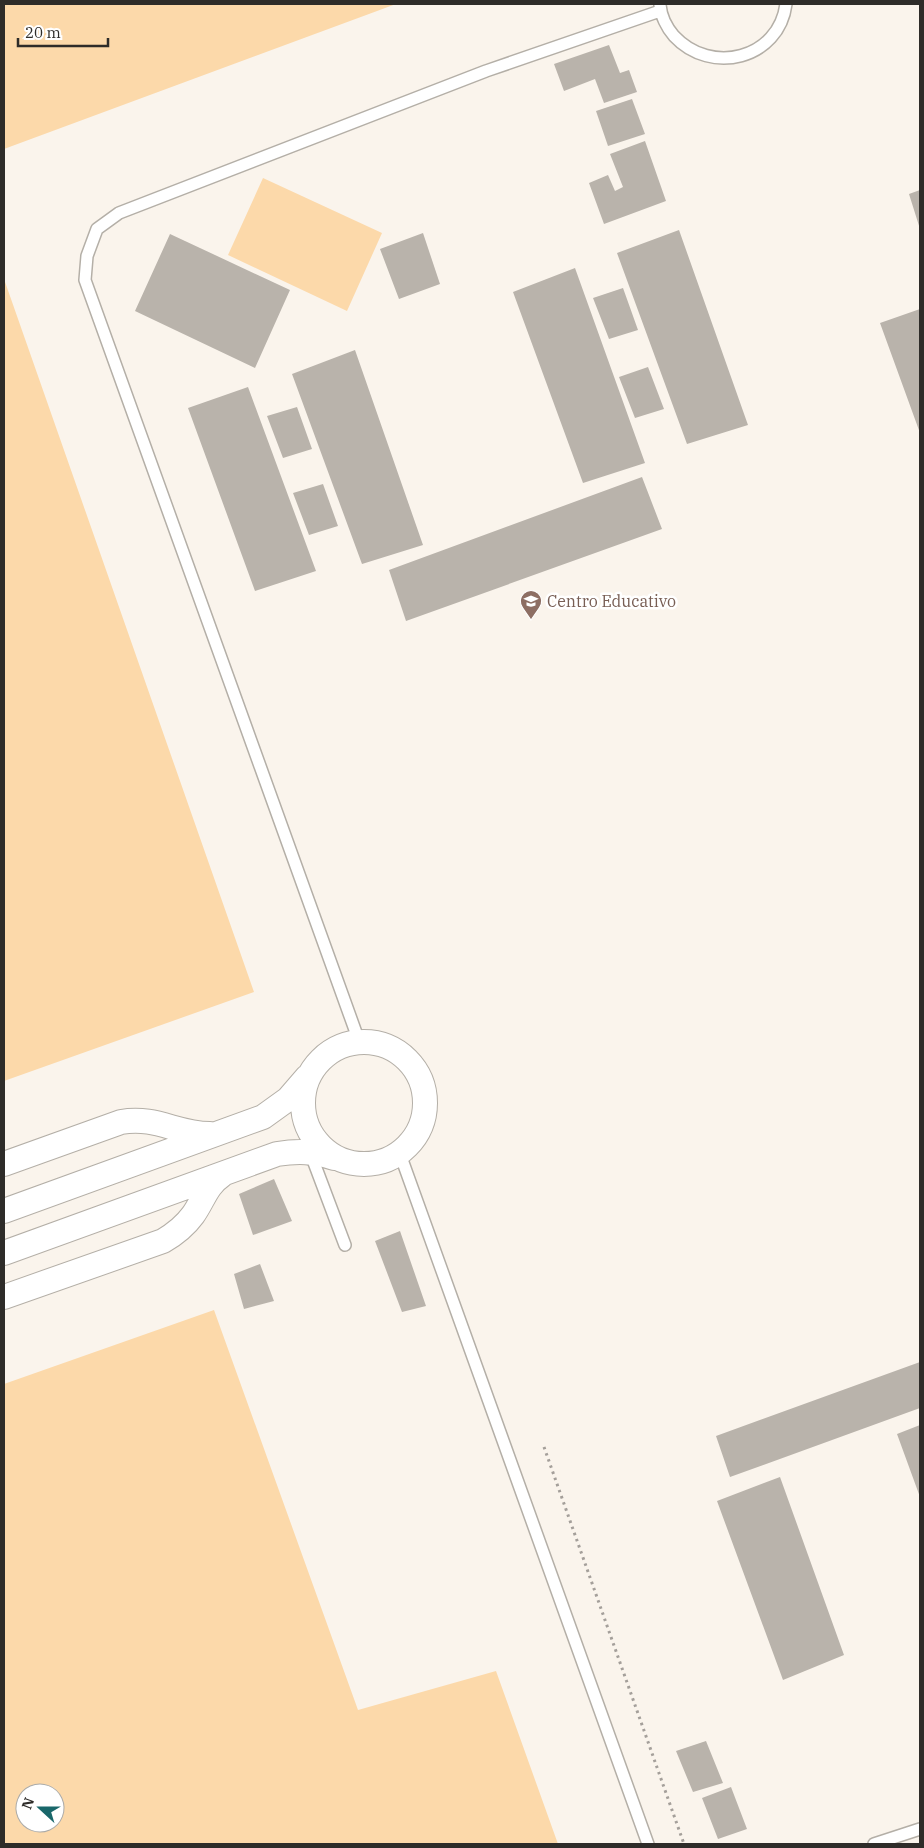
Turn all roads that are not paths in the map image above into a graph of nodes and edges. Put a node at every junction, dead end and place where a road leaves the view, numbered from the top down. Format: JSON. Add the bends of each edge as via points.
{"nodes":[{"id":1,"x":786,"y":4,"type":"edge"},
{"id":2,"x":660,"y":7,"type":"edge"},
{"id":3,"x":359,"y":1041,"type":"junction"},
{"id":4,"x":308,"y":1076,"type":"junction"},
{"id":5,"x":223,"y":1132,"type":"junction"},
{"id":6,"x":310,"y":1152,"type":"junction"},
{"id":7,"x":400,"y":1154,"type":"junction"},
{"id":8,"x":344,"y":1162,"type":"junction"},
{"id":9,"x":4,"y":1164,"type":"edge"},
{"id":10,"x":236,"y":1169,"type":"junction"},
{"id":11,"x":4,"y":1211,"type":"edge"},
{"id":12,"x":345,"y":1245,"type":"dead end"},
{"id":13,"x":4,"y":1253,"type":"edge"},
{"id":14,"x":4,"y":1297,"type":"edge"},
{"id":15,"x":920,"y":1829,"type":"edge"},
{"id":16,"x":648,"y":1844,"type":"edge"},
{"id":17,"x":874,"y":1844,"type":"edge"}],
"edges":[{"from":1,"to":2,"type":"lane","via":[[775,31],[761,46],[743,55],[722,59],[701,55],[683,46],[669,30]]},
{"from":2,"to":3,"type":"lane","via":[[119,213],[96,229],[87,256],[86,280]]},
{"from":3,"to":4,"type":"street","via":[[339,1046],[321,1058]]},
{"from":3,"to":7,"type":"street","via":[[381,1043],[400,1053],[414,1067],[422,1084],[425,1103],[422,1122],[413,1140]]},
{"from":4,"to":5,"type":"street","via":[[277,1109]]},
{"from":4,"to":8,"type":"street","via":[[302,1096],[303,1118],[312,1138],[327,1153]]},
{"from":5,"to":9,"type":"street","via":[[196,1134],[159,1123],[134,1120]]},
{"from":5,"to":11,"type":"street"},
{"from":6,"to":8,"type":"street"},
{"from":6,"to":10,"type":"street","via":[[277,1154]]},
{"from":6,"to":12,"type":"lane"},
{"from":7,"to":8,"type":"street","via":[[382,1162],[363,1165]]},
{"from":7,"to":16,"type":"lane"},
{"from":10,"to":13,"type":"street"},
{"from":10,"to":14,"type":"street","via":[[212,1183],[193,1216],[169,1238]]},
{"from":15,"to":17,"type":"lane"}]}
